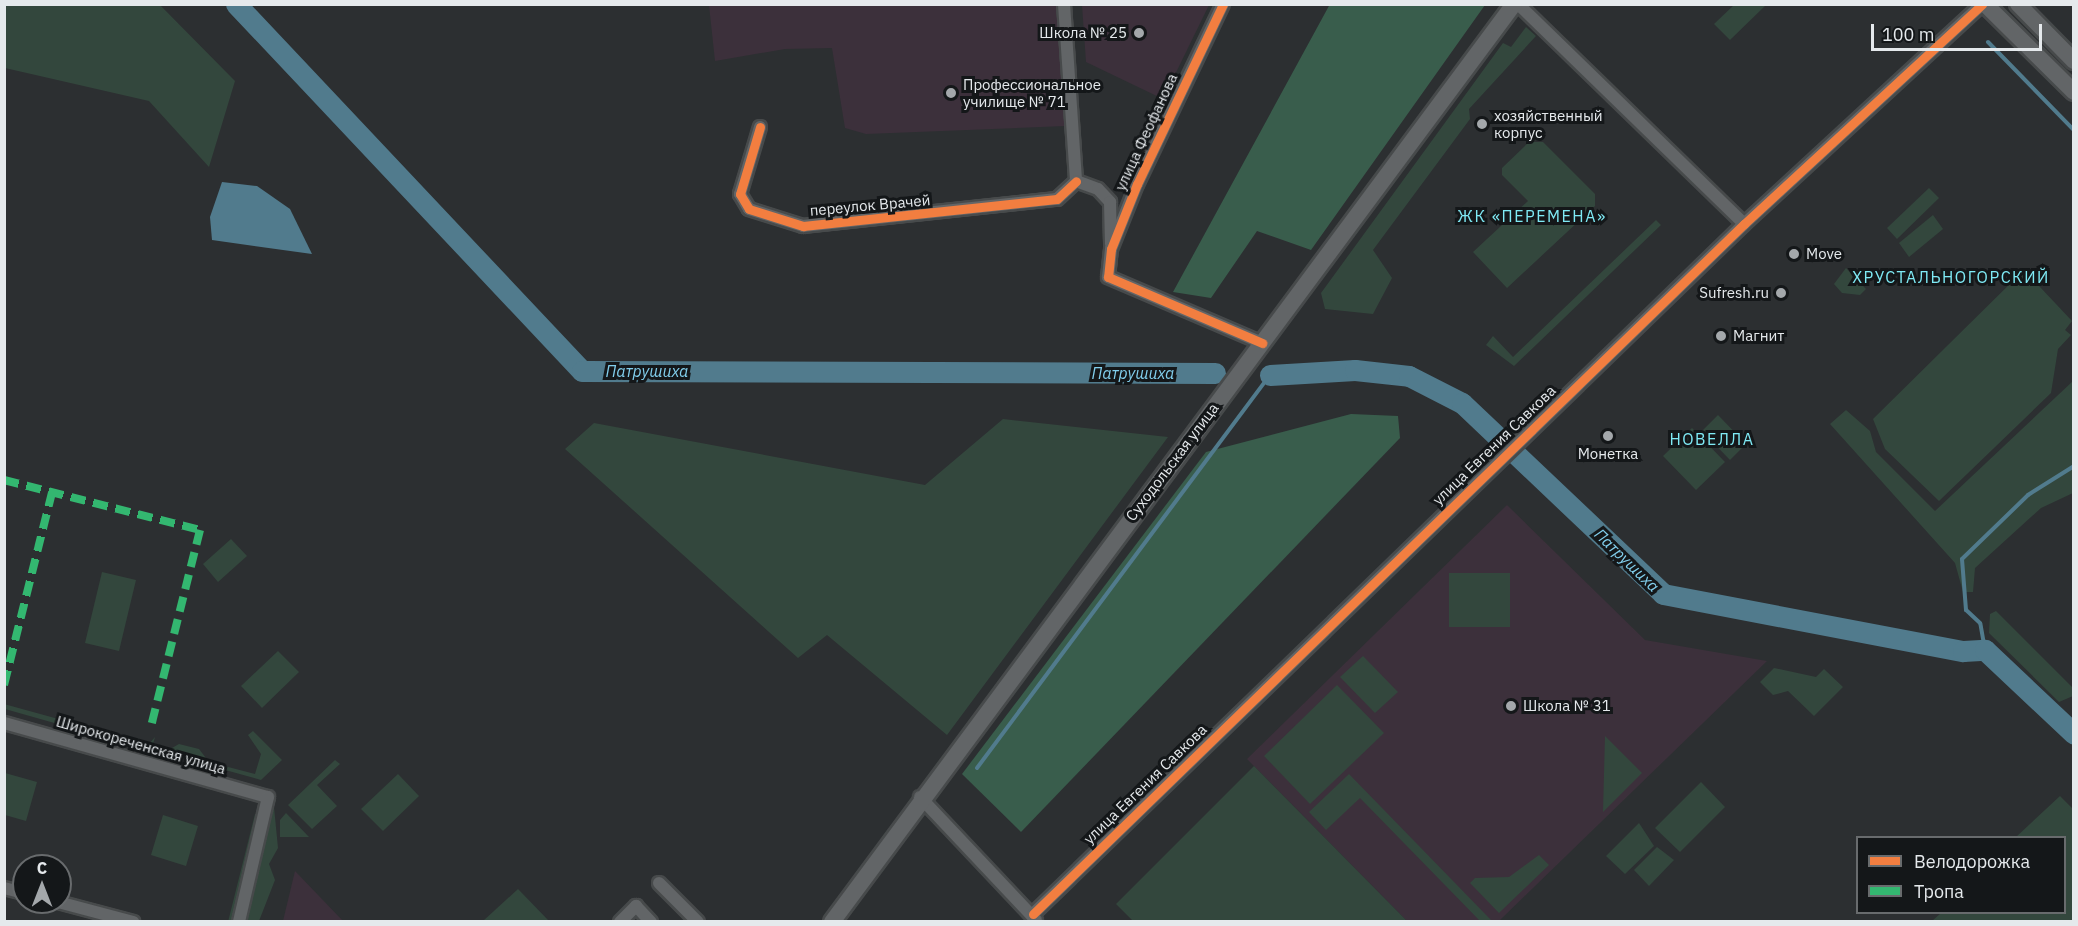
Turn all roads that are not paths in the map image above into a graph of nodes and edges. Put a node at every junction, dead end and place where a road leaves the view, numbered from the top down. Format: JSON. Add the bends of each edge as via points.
{"nodes":[{"id":1,"x":1064,"y":4,"type":"edge"},
{"id":2,"x":1223,"y":4,"type":"edge"},
{"id":3,"x":1514,"y":4,"type":"edge"},
{"id":4,"x":1518,"y":4,"type":"edge"},
{"id":5,"x":1983,"y":4,"type":"edge"},
{"id":6,"x":2018,"y":4,"type":"edge"},
{"id":7,"x":2073,"y":61,"type":"edge"},
{"id":8,"x":2073,"y":92,"type":"edge"},
{"id":9,"x":760,"y":127,"type":"dead end"},
{"id":10,"x":1076,"y":181,"type":"junction"},
{"id":11,"x":1744,"y":224,"type":"junction"},
{"id":12,"x":1111,"y":249,"type":"junction"},
{"id":13,"x":1262,"y":343,"type":"junction"},
{"id":14,"x":4,"y":723,"type":"edge"},
{"id":15,"x":920,"y":797,"type":"junction"},
{"id":16,"x":659,"y":883,"type":"dead end"},
{"id":17,"x":72,"y":906,"type":"edge"},
{"id":18,"x":1035,"y":918,"type":"edge"},
{"id":19,"x":133,"y":921,"type":"edge"},
{"id":20,"x":239,"y":921,"type":"edge"},
{"id":21,"x":620,"y":921,"type":"edge"},
{"id":22,"x":651,"y":921,"type":"edge"},
{"id":23,"x":698,"y":921,"type":"edge"},
{"id":24,"x":832,"y":921,"type":"edge"}],
"edges":[{"from":1,"to":10,"type":"street"},
{"from":2,"to":12,"type":"street","name":"улица Феофанова"},
{"from":3,"to":13,"type":"main road","name":"Суходольская улица"},
{"from":4,"to":11,"type":"street"},
{"from":5,"to":8,"type":"main road"},
{"from":5,"to":11,"type":"street","name":"улица Евгения Савкова"},
{"from":6,"to":7,"type":"main road"},
{"from":9,"to":10,"type":"street","name":"переулок Врачей","via":[[740,194],[749,209],[803,226],[1057,199]]},
{"from":10,"to":12,"type":"street","via":[[1098,189],[1110,202]]},
{"from":11,"to":18,"type":"street","name":"улица Евгения Савкова"},
{"from":12,"to":13,"type":"street","name":"улица Феофанова","via":[[1108,277]]},
{"from":13,"to":15,"type":"main road","name":"Суходольская улица"},
{"from":14,"to":20,"type":"street","name":"Широкореченская улица","via":[[268,797]]},
{"from":15,"to":18,"type":"street"},
{"from":15,"to":24,"type":"main road","name":"Суходольская улица"},
{"from":16,"to":23,"type":"street"},
{"from":17,"to":19,"type":"street"},
{"from":21,"to":22,"type":"street","via":[[636,906]]}]}
